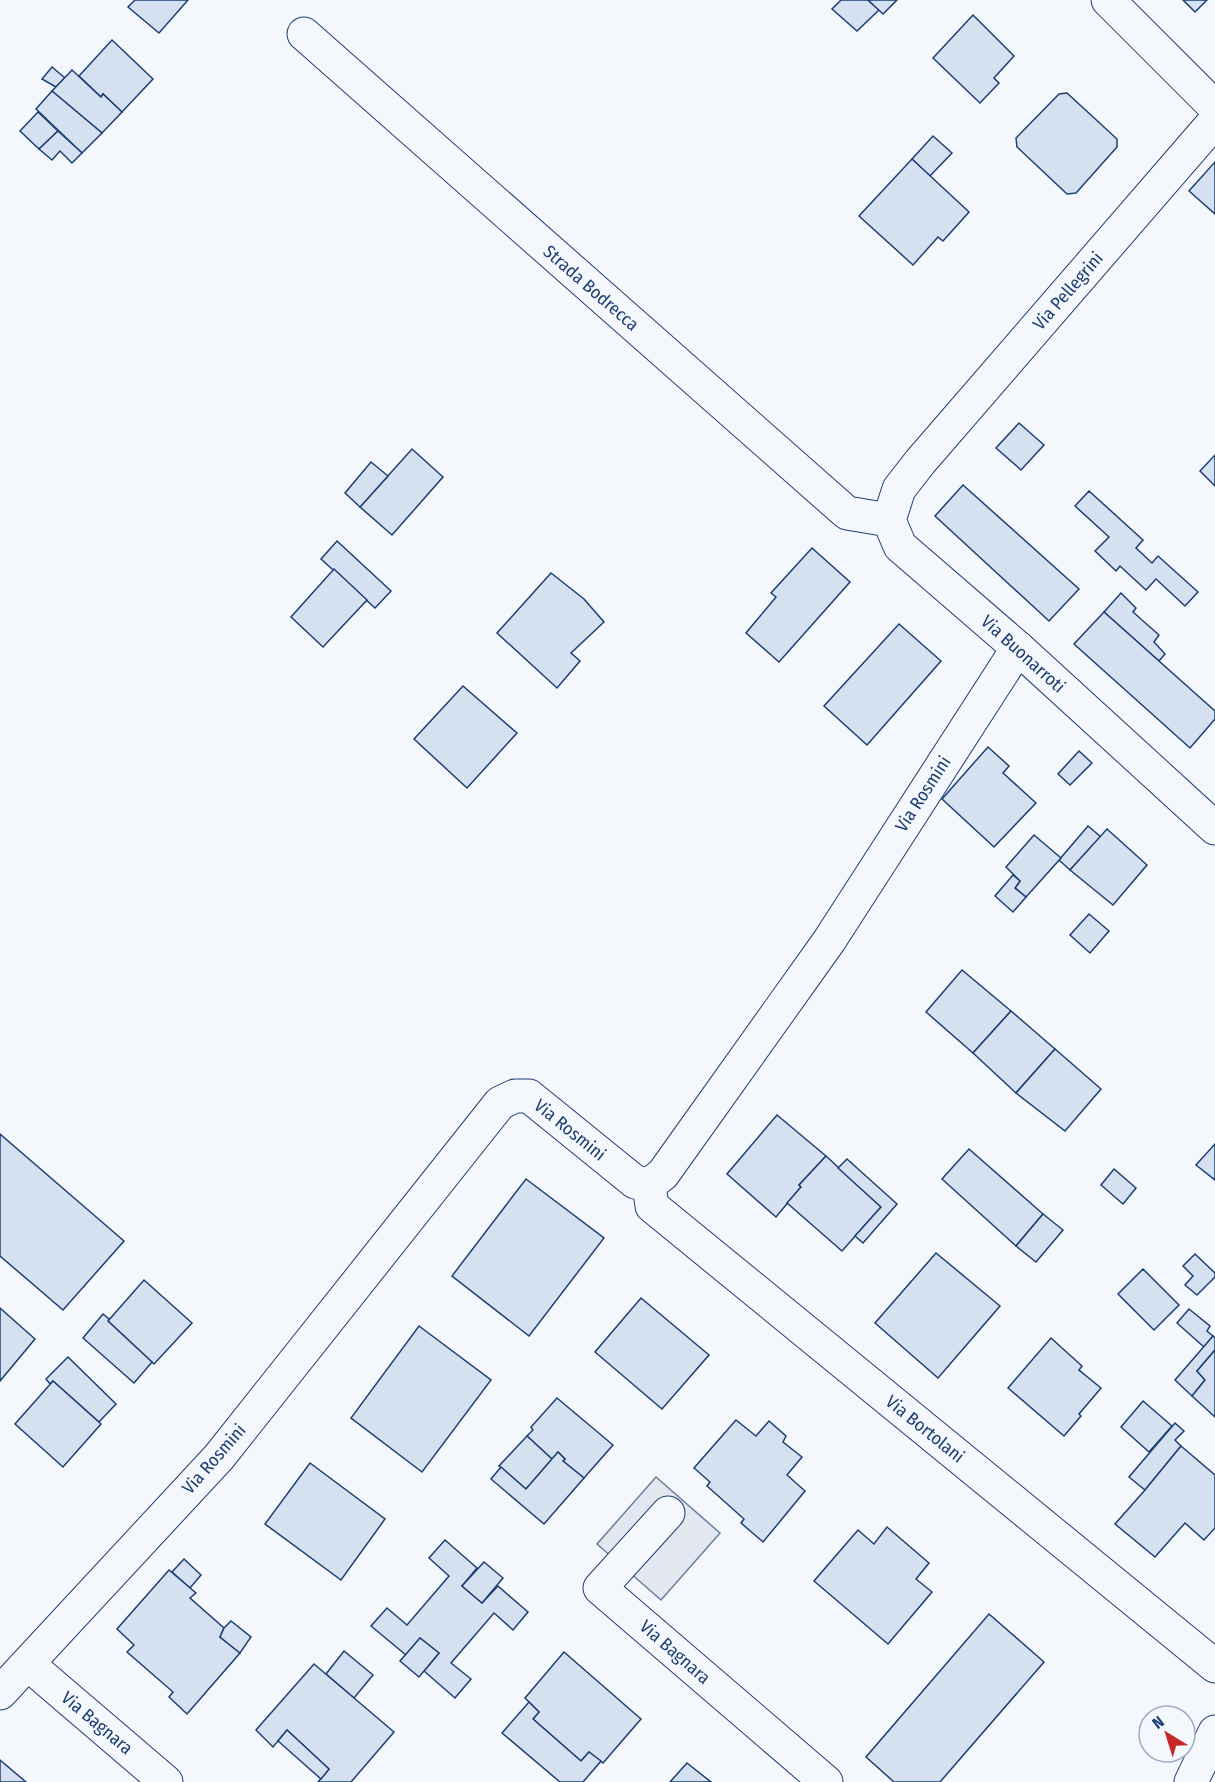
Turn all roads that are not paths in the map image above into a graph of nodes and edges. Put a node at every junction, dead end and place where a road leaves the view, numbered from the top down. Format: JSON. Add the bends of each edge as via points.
{"nodes":[{"id":1,"x":1108,"y":0,"type":"edge"},
{"id":2,"x":304,"y":34,"type":"dead end"},
{"id":3,"x":1215,"y":107,"type":"edge"},
{"id":4,"x":1215,"y":121,"type":"edge"},
{"id":5,"x":889,"y":520,"type":"junction"},
{"id":6,"x":1018,"y":648,"type":"junction"},
{"id":7,"x":1215,"y":828,"type":"edge"},
{"id":8,"x":649,"y":1185,"type":"junction"},
{"id":9,"x":668,"y":1514,"type":"dead end"},
{"id":10,"x":28,"y":1664,"type":"junction"},
{"id":11,"x":1215,"y":1666,"type":"edge"},
{"id":12,"x":0,"y":1693,"type":"edge"},
{"id":13,"x":1215,"y":1731,"type":"edge"},
{"id":14,"x":166,"y":1782,"type":"edge"},
{"id":15,"x":826,"y":1782,"type":"edge"},
{"id":16,"x":1191,"y":1782,"type":"edge"}],
"edges":[{"from":1,"to":3,"type":"street"},
{"from":2,"to":5,"type":"street","name":"Strada Bodrecca","via":[[847,513]]},
{"from":4,"to":5,"type":"street","name":"Via Pellegrini","via":[[920,462],[899,489]]},
{"from":5,"to":6,"type":"street","name":"Via Buonarroti","via":[[900,546]]},
{"from":6,"to":7,"type":"street","name":"Via Buonarroti"},
{"from":6,"to":8,"type":"street","name":"Via Rosmini","via":[[829,941],[663,1173]]},
{"from":8,"to":10,"type":"street","name":"Via Rosmini","via":[[635,1182],[529,1096],[514,1096],[500,1103],[219,1457]]},
{"from":8,"to":11,"type":"street","name":"Via Bortolani","via":[[651,1206]]},
{"from":9,"to":15,"type":"street","name":"Via Bagnara","via":[[600,1587]]},
{"from":10,"to":12,"type":"street","name":"Via Rosmini"},
{"from":10,"to":14,"type":"street","name":"Via Bagnara"},
{"from":13,"to":16,"type":"street"}]}
